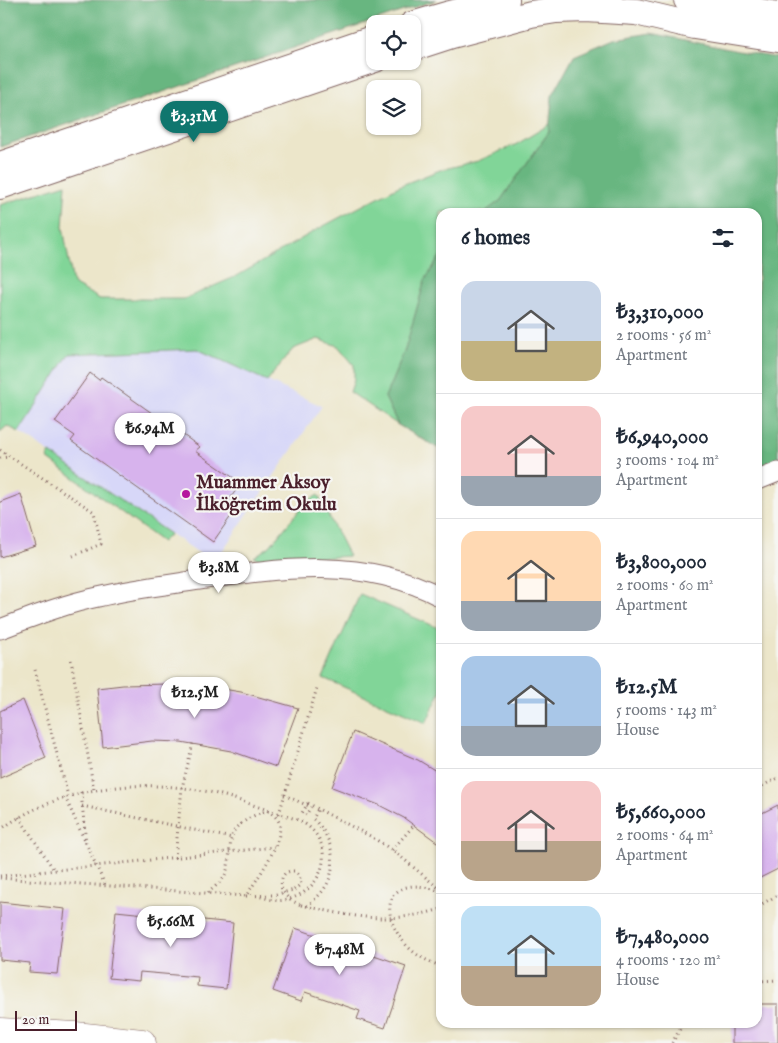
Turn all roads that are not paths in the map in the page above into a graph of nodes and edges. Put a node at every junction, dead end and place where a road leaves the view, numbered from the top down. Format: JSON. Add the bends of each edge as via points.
{"nodes":[{"id":1,"x":506,"y":0,"type":"edge"},
{"id":2,"x":687,"y":0,"type":"edge"},
{"id":3,"x":778,"y":15,"type":"edge"},
{"id":4,"x":421,"y":22,"type":"edge"},
{"id":5,"x":778,"y":39,"type":"edge"},
{"id":6,"x":366,"y":41,"type":"edge"},
{"id":7,"x":421,"y":45,"type":"edge"},
{"id":8,"x":366,"y":63,"type":"edge"},
{"id":9,"x":0,"y":165,"type":"edge"},
{"id":10,"x":0,"y":186,"type":"edge"},
{"id":11,"x":778,"y":472,"type":"edge"},
{"id":12,"x":762,"y":478,"type":"edge"},
{"id":13,"x":436,"y":594,"type":"edge"},
{"id":14,"x":0,"y":629,"type":"edge"},
{"id":15,"x":0,"y":1032,"type":"edge"},
{"id":16,"x":142,"y":1043,"type":"edge"}],
"edges":[{"from":1,"to":4,"type":"main road"},
{"from":2,"to":3,"type":"main road"},
{"from":5,"to":7,"type":"main road","via":[[695,26],[636,12],[586,9],[531,14]]},
{"from":6,"to":9,"type":"main road"},
{"from":8,"to":10,"type":"main road"},
{"from":11,"to":12,"type":"street"},
{"from":13,"to":14,"type":"street","via":[[396,579],[364,572],[329,567],[294,568],[98,597]]},
{"from":15,"to":16,"type":"main road"}]}
